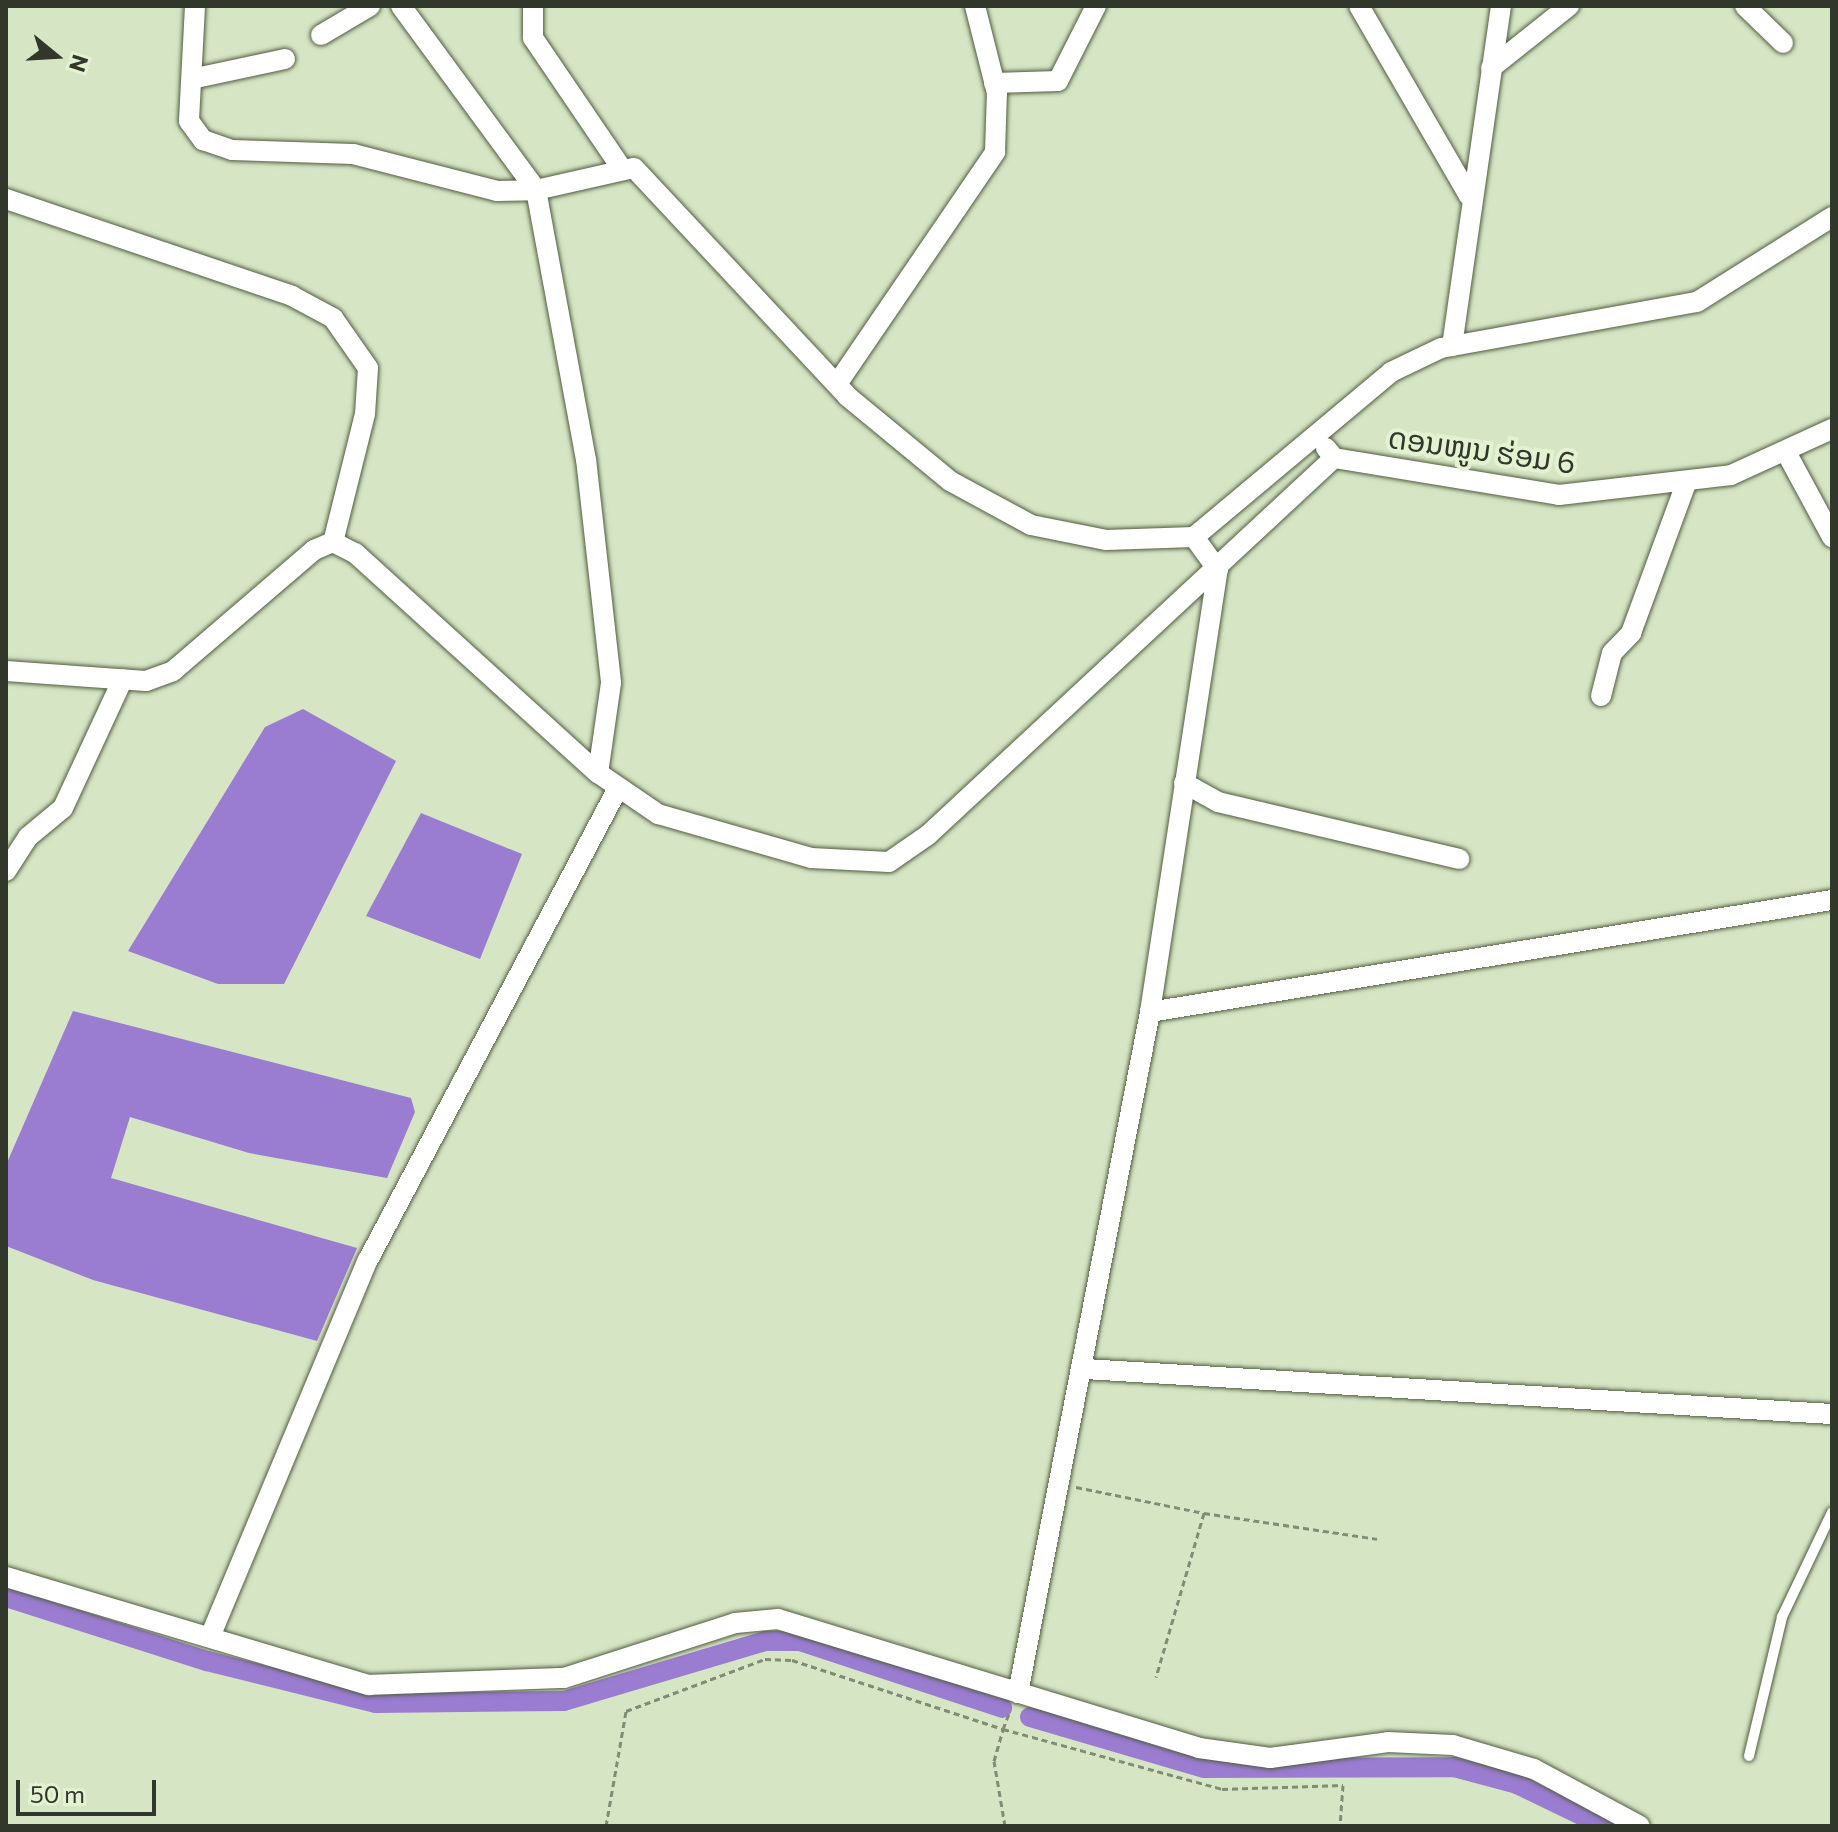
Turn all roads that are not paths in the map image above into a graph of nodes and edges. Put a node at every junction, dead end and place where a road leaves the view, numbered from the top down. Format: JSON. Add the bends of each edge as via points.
{"nodes":[{"id":1,"x":195,"y":6,"type":"edge"},
{"id":2,"x":370,"y":6,"type":"edge"},
{"id":3,"x":401,"y":6,"type":"edge"},
{"id":4,"x":533,"y":6,"type":"edge"},
{"id":5,"x":975,"y":6,"type":"edge"},
{"id":6,"x":1096,"y":6,"type":"edge"},
{"id":7,"x":1359,"y":6,"type":"edge"},
{"id":8,"x":1501,"y":6,"type":"edge"},
{"id":9,"x":1569,"y":6,"type":"edge"},
{"id":10,"x":1745,"y":6,"type":"edge"},
{"id":11,"x":321,"y":35,"type":"dead end"},
{"id":12,"x":1783,"y":43,"type":"dead end"},
{"id":13,"x":285,"y":59,"type":"dead end"},
{"id":14,"x":1491,"y":68,"type":"junction"},
{"id":15,"x":196,"y":78,"type":"junction"},
{"id":16,"x":994,"y":83,"type":"junction"},
{"id":17,"x":620,"y":166,"type":"junction"},
{"id":18,"x":536,"y":190,"type":"junction"},
{"id":19,"x":1469,"y":196,"type":"junction"},
{"id":20,"x":6,"y":199,"type":"edge"},
{"id":21,"x":1832,"y":217,"type":"edge"},
{"id":22,"x":1452,"y":346,"type":"junction"},
{"id":23,"x":837,"y":384,"type":"junction"},
{"id":24,"x":1832,"y":429,"type":"edge"},
{"id":25,"x":1316,"y":435,"type":"junction"},
{"id":26,"x":1786,"y":452,"type":"junction"},
{"id":27,"x":1334,"y":458,"type":"junction"},
{"id":28,"x":1685,"y":486,"type":"junction"},
{"id":29,"x":1194,"y":537,"type":"junction"},
{"id":30,"x":1832,"y":537,"type":"edge"},
{"id":31,"x":333,"y":542,"type":"junction"},
{"id":32,"x":1218,"y":570,"type":"junction"},
{"id":33,"x":6,"y":671,"type":"edge"},
{"id":34,"x":123,"y":679,"type":"junction"},
{"id":35,"x":1601,"y":696,"type":"dead end"},
{"id":36,"x":598,"y":773,"type":"junction"},
{"id":37,"x":1184,"y":783,"type":"junction"},
{"id":38,"x":618,"y":788,"type":"junction"},
{"id":39,"x":1459,"y":859,"type":"dead end"},
{"id":40,"x":6,"y":871,"type":"edge"},
{"id":41,"x":1832,"y":900,"type":"edge"},
{"id":42,"x":1150,"y":1012,"type":"junction"},
{"id":43,"x":1085,"y":1369,"type":"junction"},
{"id":44,"x":1832,"y":1414,"type":"edge"},
{"id":45,"x":1832,"y":1512,"type":"edge"},
{"id":46,"x":6,"y":1577,"type":"edge"},
{"id":47,"x":210,"y":1637,"type":"junction"},
{"id":48,"x":1018,"y":1693,"type":"junction"},
{"id":49,"x":1749,"y":1756,"type":"dead end"},
{"id":50,"x":1640,"y":1826,"type":"edge"}],
"edges":[{"from":1,"to":15,"type":"street"},
{"from":2,"to":11,"type":"street"},
{"from":3,"to":18,"type":"street"},
{"from":4,"to":17,"type":"street","via":[[533,38]]},
{"from":5,"to":16,"type":"street"},
{"from":6,"to":16,"type":"street","via":[[1058,81]]},
{"from":7,"to":19,"type":"street"},
{"from":8,"to":14,"type":"street"},
{"from":9,"to":14,"type":"street"},
{"from":10,"to":12,"type":"street"},
{"from":13,"to":15,"type":"street"},
{"from":14,"to":19,"type":"street"},
{"from":15,"to":18,"type":"street","via":[[189,121],[203,140],[217,145],[353,154],[497,191]]},
{"from":16,"to":23,"type":"street","via":[[998,130],[987,172]]},
{"from":17,"to":18,"type":"street"},
{"from":17,"to":23,"type":"street","via":[[661,189]]},
{"from":18,"to":36,"type":"street","via":[[586,459],[611,683]]},
{"from":19,"to":22,"type":"street"},
{"from":20,"to":31,"type":"street","via":[[292,296],[333,318],[368,368],[365,414]]},
{"from":21,"to":22,"type":"street","via":[[1697,302]]},
{"from":22,"to":25,"type":"street","via":[[1391,372]]},
{"from":23,"to":29,"type":"street","via":[[950,481],[1031,525],[1106,540]]},
{"from":24,"to":26,"type":"street","name":"ດອນໜູນ ຮ່ອມ 6"},
{"from":25,"to":27,"type":"street"},
{"from":25,"to":29,"type":"street"},
{"from":26,"to":28,"type":"street","name":"ດອນໜູນ ຮ່ອມ 6"},
{"from":26,"to":30,"type":"street"},
{"from":27,"to":28,"type":"street","name":"ດອນໜູນ ຮ່ອມ 6","via":[[1559,495]]},
{"from":27,"to":32,"type":"street","via":[[1242,538]]},
{"from":28,"to":35,"type":"street","via":[[1631,633],[1612,653]]},
{"from":29,"to":32,"type":"street"},
{"from":31,"to":34,"type":"street","via":[[314,550],[173,671]]},
{"from":31,"to":36,"type":"street","via":[[355,553]]},
{"from":32,"to":37,"type":"street"},
{"from":32,"to":38,"type":"street","via":[[928,835],[889,862],[852,865],[725,838],[658,814]]},
{"from":33,"to":34,"type":"street"},
{"from":34,"to":40,"type":"street","via":[[63,808],[28,837]]},
{"from":36,"to":38,"type":"street"},
{"from":37,"to":39,"type":"street","via":[[1218,802]]},
{"from":37,"to":42,"type":"street"},
{"from":38,"to":47,"type":"street","via":[[368,1260]]},
{"from":41,"to":42,"type":"street"},
{"from":42,"to":43,"type":"street"},
{"from":43,"to":44,"type":"street"},
{"from":43,"to":48,"type":"street"},
{"from":45,"to":49,"type":"lane","via":[[1782,1617]]},
{"from":46,"to":47,"type":"street"},
{"from":47,"to":48,"type":"street","via":[[369,1685],[528,1681],[596,1671],[735,1623],[778,1619]]},
{"from":48,"to":50,"type":"street","via":[[1239,1755],[1388,1742],[1453,1745],[1534,1769]]}]}
